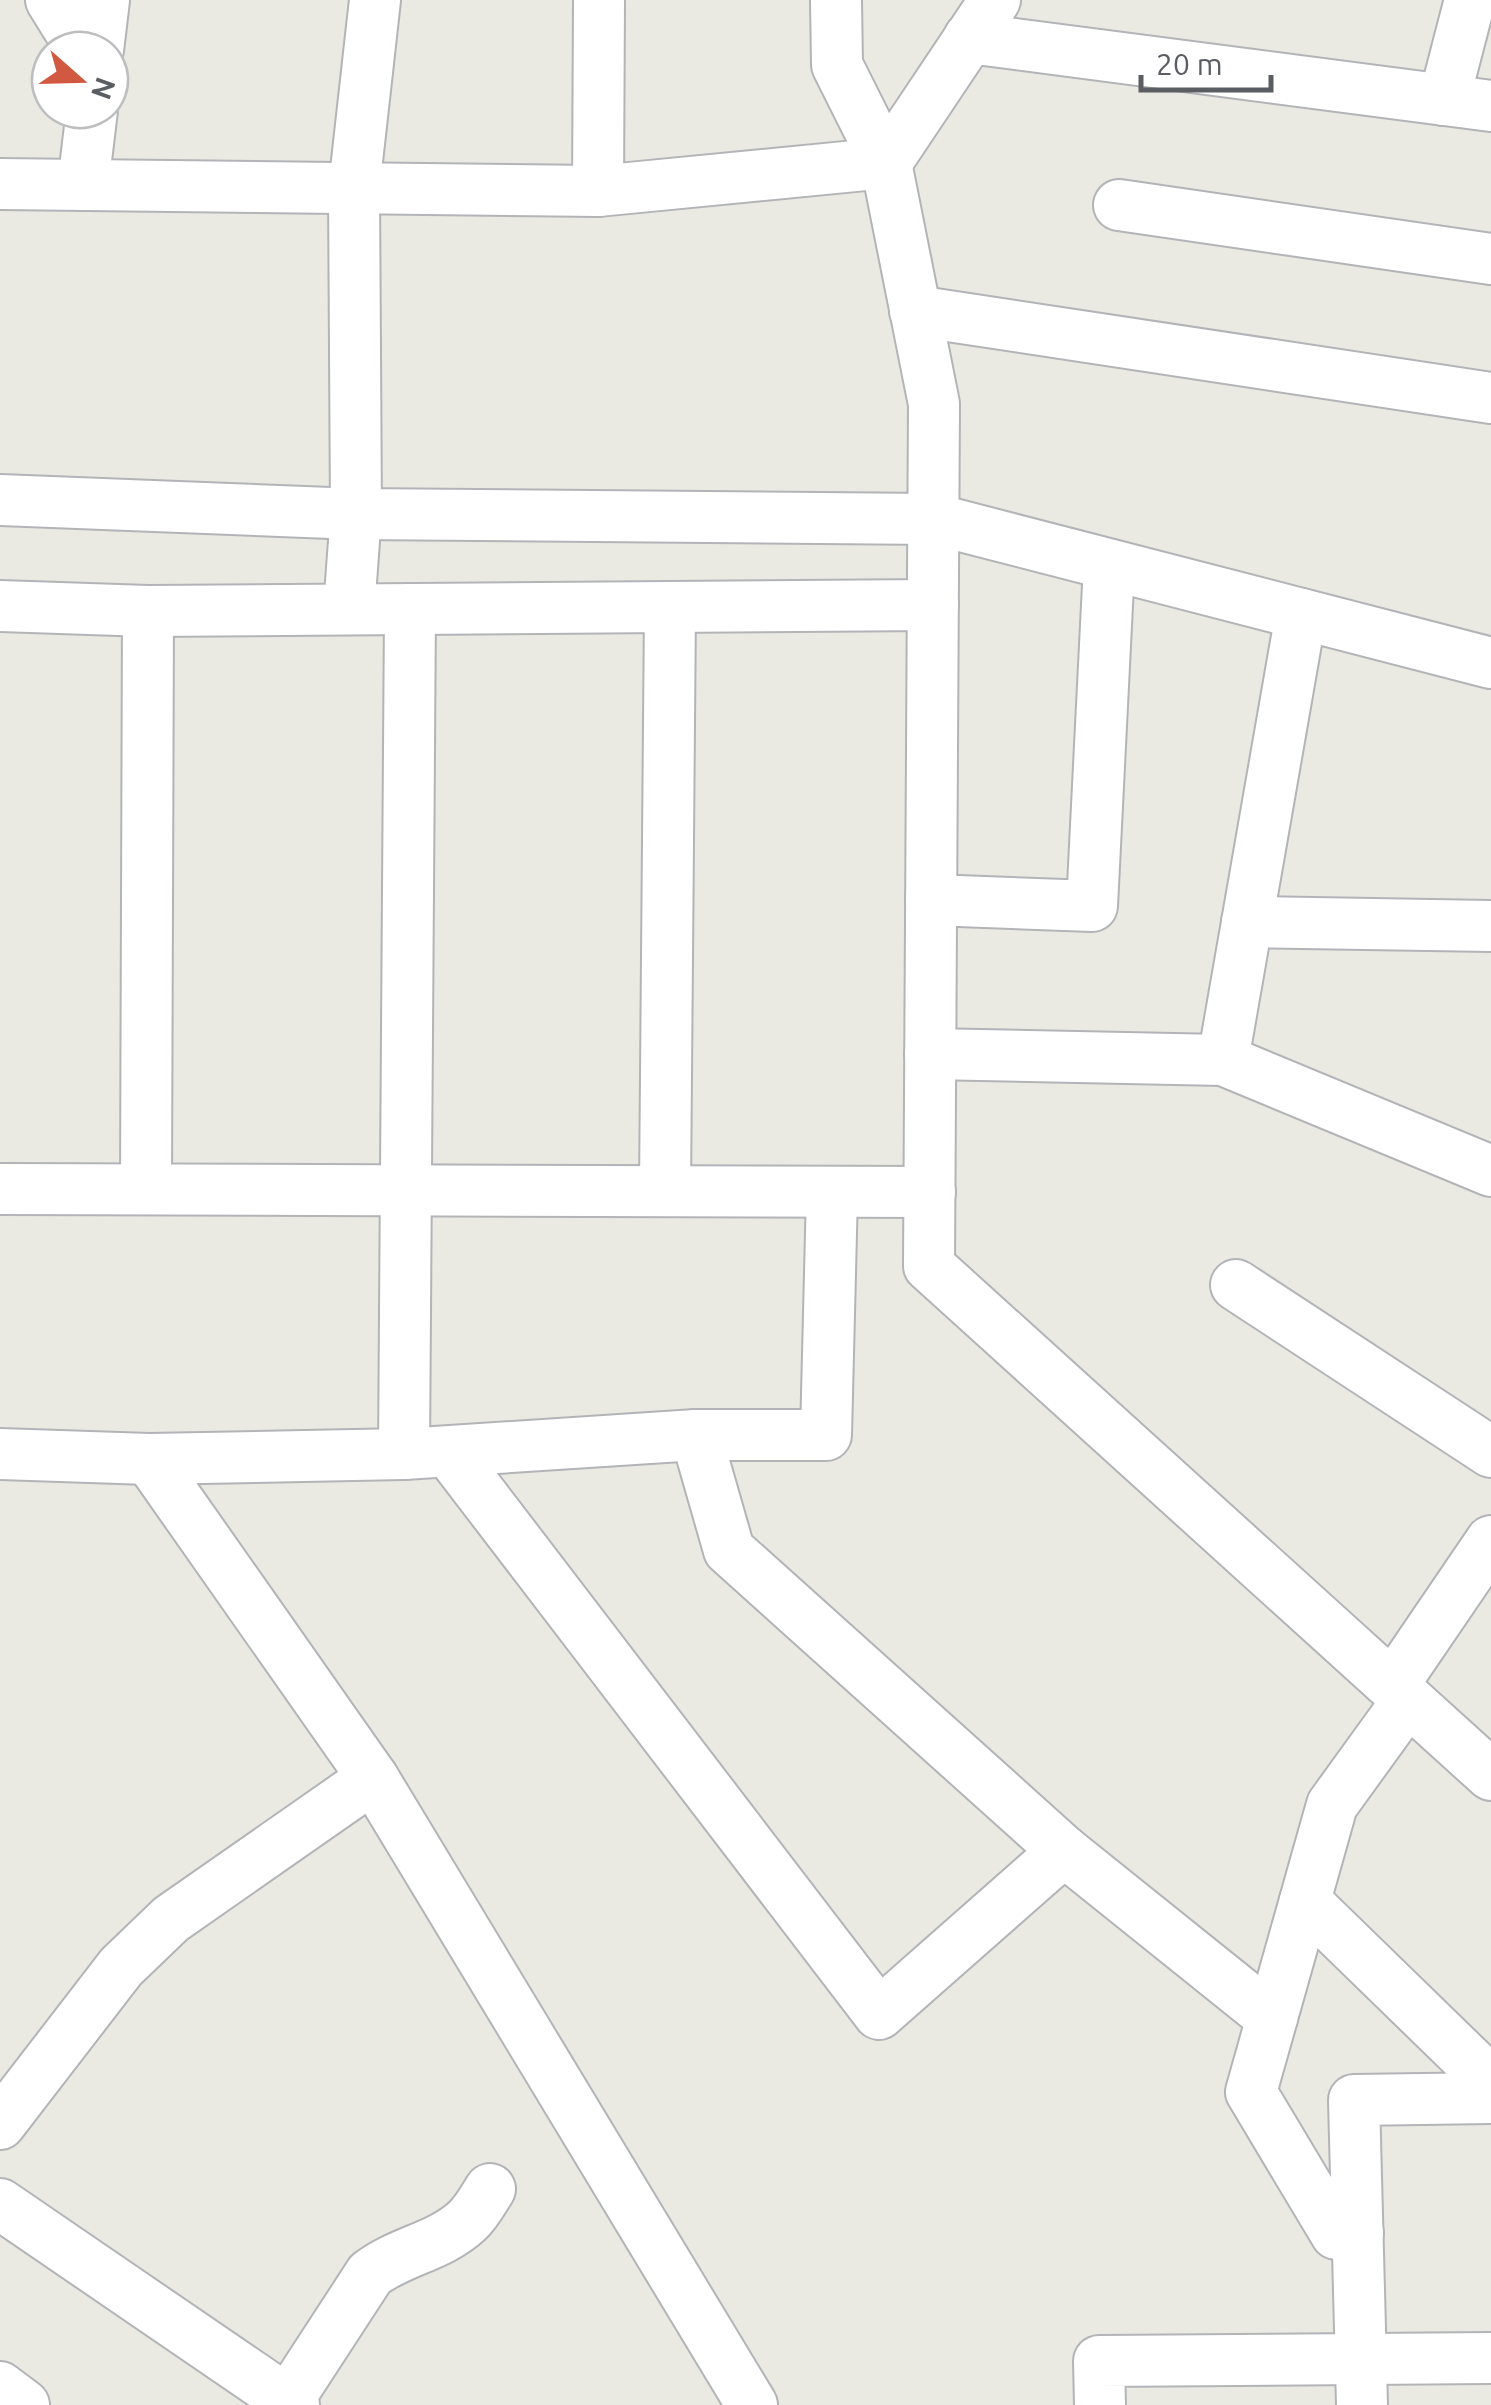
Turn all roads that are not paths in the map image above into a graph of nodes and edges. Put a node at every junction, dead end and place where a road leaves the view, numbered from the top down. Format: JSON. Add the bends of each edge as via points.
{"nodes":[{"id":1,"x":51,"y":0,"type":"edge"},
{"id":2,"x":104,"y":0,"type":"edge"},
{"id":3,"x":375,"y":0,"type":"edge"},
{"id":4,"x":599,"y":0,"type":"edge"},
{"id":5,"x":836,"y":0,"type":"edge"},
{"id":6,"x":1470,"y":0,"type":"edge"},
{"id":7,"x":982,"y":19,"type":"edge"},
{"id":8,"x":70,"y":30,"type":"edge"},
{"id":9,"x":100,"y":30,"type":"edge"},
{"id":10,"x":1467,"y":103,"type":"edge"},
{"id":11,"x":90,"y":130,"type":"edge"},
{"id":12,"x":886,"y":162,"type":"junction"},
{"id":13,"x":0,"y":184,"type":"edge"},
{"id":14,"x":83,"y":185,"type":"junction"},
{"id":15,"x":354,"y":188,"type":"junction"},
{"id":16,"x":598,"y":191,"type":"junction"},
{"id":17,"x":1119,"y":205,"type":"dead end"},
{"id":18,"x":1491,"y":259,"type":"edge"},
{"id":19,"x":915,"y":312,"type":"junction"},
{"id":20,"x":1491,"y":398,"type":"edge"},
{"id":21,"x":0,"y":500,"type":"edge"},
{"id":22,"x":356,"y":514,"type":"junction"},
{"id":23,"x":934,"y":519,"type":"junction"},
{"id":24,"x":1109,"y":564,"type":"junction"},
{"id":25,"x":934,"y":605,"type":"junction"},
{"id":26,"x":0,"y":606,"type":"edge"},
{"id":27,"x":670,"y":607,"type":"junction"},
{"id":28,"x":349,"y":609,"type":"junction"},
{"id":29,"x":410,"y":609,"type":"junction"},
{"id":30,"x":148,"y":611,"type":"junction"},
{"id":31,"x":1301,"y":614,"type":"junction"},
{"id":32,"x":1491,"y":663,"type":"edge"},
{"id":33,"x":931,"y":900,"type":"junction"},
{"id":34,"x":1247,"y":922,"type":"junction"},
{"id":35,"x":1491,"y":926,"type":"edge"},
{"id":36,"x":930,"y":1054,"type":"junction"},
{"id":37,"x":1222,"y":1060,"type":"junction"},
{"id":38,"x":1491,"y":1171,"type":"edge"},
{"id":39,"x":0,"y":1188,"type":"edge"},
{"id":40,"x":146,"y":1189,"type":"junction"},
{"id":41,"x":406,"y":1190,"type":"junction"},
{"id":42,"x":665,"y":1191,"type":"junction"},
{"id":43,"x":832,"y":1192,"type":"junction"},
{"id":44,"x":930,"y":1192,"type":"junction"},
{"id":45,"x":1236,"y":1284,"type":"dead end"},
{"id":46,"x":696,"y":1435,"type":"junction"},
{"id":47,"x":1491,"y":1452,"type":"edge"},
{"id":48,"x":427,"y":1453,"type":"junction"},
{"id":49,"x":0,"y":1454,"type":"edge"},
{"id":50,"x":149,"y":1459,"type":"junction"},
{"id":51,"x":1491,"y":1541,"type":"edge"},
{"id":52,"x":1400,"y":1692,"type":"junction"},
{"id":53,"x":1491,"y":1775,"type":"edge"},
{"id":54,"x":373,"y":1778,"type":"junction"},
{"id":55,"x":1064,"y":1851,"type":"junction"},
{"id":56,"x":1305,"y":1901,"type":"junction"},
{"id":57,"x":1272,"y":2018,"type":"junction"},
{"id":58,"x":1491,"y":2082,"type":"edge"},
{"id":59,"x":1491,"y":2098,"type":"edge"},
{"id":60,"x":0,"y":2124,"type":"edge"},
{"id":61,"x":490,"y":2189,"type":"dead end"},
{"id":62,"x":0,"y":2204,"type":"edge"},
{"id":63,"x":1358,"y":2234,"type":"junction"},
{"id":64,"x":1491,"y":2358,"type":"edge"},
{"id":65,"x":1361,"y":2382,"type":"edge"},
{"id":66,"x":0,"y":2388,"type":"edge"},
{"id":67,"x":291,"y":2403,"type":"edge"},
{"id":68,"x":24,"y":2405,"type":"edge"},
{"id":69,"x":752,"y":2405,"type":"edge"},
{"id":70,"x":1100,"y":2405,"type":"edge"}],
"edges":[{"from":1,"to":8,"type":"street"},
{"from":2,"to":9,"type":"street"},
{"from":3,"to":15,"type":"street"},
{"from":4,"to":16,"type":"street"},
{"from":5,"to":12,"type":"street","via":[[837,66]]},
{"from":6,"to":10,"type":"street"},
{"from":7,"to":10,"type":"street"},
{"from":7,"to":12,"type":"street"},
{"from":11,"to":14,"type":"street"},
{"from":12,"to":16,"type":"street"},
{"from":12,"to":19,"type":"street"},
{"from":13,"to":14,"type":"street"},
{"from":14,"to":15,"type":"street"},
{"from":15,"to":16,"type":"street"},
{"from":15,"to":22,"type":"street"},
{"from":17,"to":18,"type":"street"},
{"from":19,"to":20,"type":"street"},
{"from":19,"to":23,"type":"street","via":[[934,404]]},
{"from":21,"to":22,"type":"street"},
{"from":22,"to":23,"type":"street"},
{"from":22,"to":28,"type":"street"},
{"from":23,"to":24,"type":"street"},
{"from":23,"to":25,"type":"street"},
{"from":24,"to":31,"type":"street"},
{"from":24,"to":33,"type":"street","via":[[1092,906]]},
{"from":25,"to":27,"type":"street"},
{"from":25,"to":33,"type":"street"},
{"from":26,"to":30,"type":"street"},
{"from":27,"to":29,"type":"street"},
{"from":27,"to":42,"type":"street"},
{"from":28,"to":29,"type":"street"},
{"from":28,"to":30,"type":"street"},
{"from":29,"to":41,"type":"street"},
{"from":30,"to":40,"type":"street"},
{"from":31,"to":32,"type":"street"},
{"from":31,"to":34,"type":"street"},
{"from":33,"to":36,"type":"street"},
{"from":34,"to":35,"type":"street"},
{"from":34,"to":37,"type":"street"},
{"from":36,"to":37,"type":"street"},
{"from":36,"to":44,"type":"street"},
{"from":37,"to":38,"type":"street"},
{"from":39,"to":40,"type":"street"},
{"from":40,"to":41,"type":"street"},
{"from":41,"to":42,"type":"street"},
{"from":41,"to":48,"type":"street"},
{"from":42,"to":43,"type":"street"},
{"from":43,"to":44,"type":"street"},
{"from":43,"to":46,"type":"street","via":[[826,1435]]},
{"from":44,"to":52,"type":"street","via":[[929,1266]]},
{"from":45,"to":47,"type":"street"},
{"from":46,"to":48,"type":"street"},
{"from":46,"to":55,"type":"street","via":[[729,1550]]},
{"from":48,"to":50,"type":"street"},
{"from":48,"to":55,"type":"street","via":[[879,2014]]},
{"from":49,"to":50,"type":"street"},
{"from":50,"to":54,"type":"street"},
{"from":51,"to":52,"type":"street"},
{"from":52,"to":53,"type":"street"},
{"from":52,"to":56,"type":"street","via":[[1332,1806]]},
{"from":54,"to":60,"type":"street","via":[[171,1919],[121,1967]]},
{"from":54,"to":69,"type":"street"},
{"from":55,"to":57,"type":"street"},
{"from":56,"to":57,"type":"street"},
{"from":56,"to":58,"type":"street"},
{"from":57,"to":63,"type":"street","via":[[1250,2092],[1336,2234]]},
{"from":59,"to":63,"type":"street","via":[[1354,2100]]},
{"from":61,"to":67,"type":"street","via":[[470,2220],[370,2274]]},
{"from":62,"to":67,"type":"street"},
{"from":63,"to":65,"type":"street"},
{"from":64,"to":65,"type":"street"},
{"from":65,"to":70,"type":"street","via":[[1099,2361]]},
{"from":66,"to":68,"type":"street"}]}
